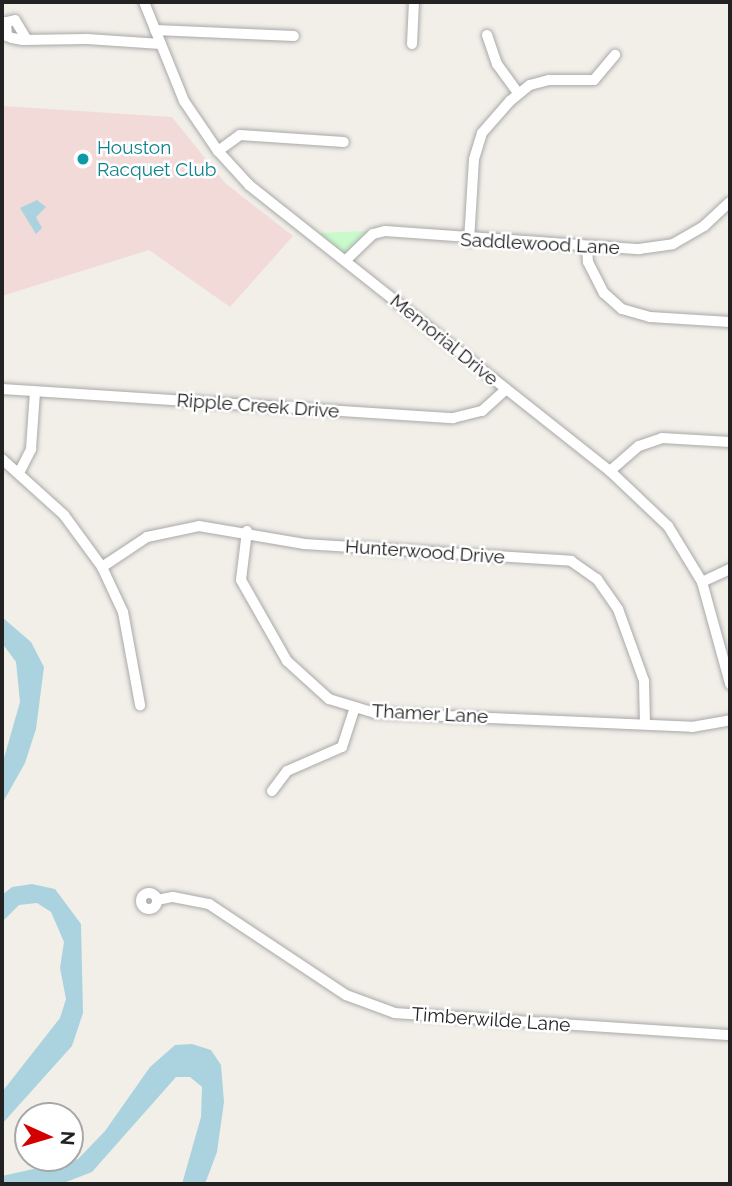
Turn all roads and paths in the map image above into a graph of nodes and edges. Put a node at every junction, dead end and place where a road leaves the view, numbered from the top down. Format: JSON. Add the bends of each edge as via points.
{"nodes":[{"id":1,"x":144,"y":2,"type":"edge"},
{"id":2,"x":414,"y":2,"type":"edge"},
{"id":3,"x":155,"y":30,"type":"junction"},
{"id":4,"x":487,"y":35,"type":"dead end"},
{"id":5,"x":294,"y":36,"type":"dead end"},
{"id":6,"x":27,"y":40,"type":"dead end"},
{"id":7,"x":160,"y":44,"type":"junction"},
{"id":8,"x":412,"y":44,"type":"dead end"},
{"id":9,"x":615,"y":55,"type":"dead end"},
{"id":10,"x":518,"y":93,"type":"junction"},
{"id":11,"x":344,"y":142,"type":"dead end"},
{"id":12,"x":218,"y":151,"type":"junction"},
{"id":13,"x":730,"y":202,"type":"edge"},
{"id":14,"x":469,"y":240,"type":"junction"},
{"id":15,"x":587,"y":248,"type":"junction"},
{"id":16,"x":346,"y":260,"type":"junction"},
{"id":17,"x":730,"y":322,"type":"edge"},
{"id":18,"x":2,"y":389,"type":"edge"},
{"id":19,"x":505,"y":390,"type":"junction"},
{"id":20,"x":35,"y":392,"type":"junction"},
{"id":21,"x":730,"y":442,"type":"edge"},
{"id":22,"x":2,"y":459,"type":"edge"},
{"id":23,"x":20,"y":471,"type":"junction"},
{"id":24,"x":610,"y":471,"type":"junction"},
{"id":25,"x":247,"y":531,"type":"junction"},
{"id":26,"x":102,"y":566,"type":"junction"},
{"id":27,"x":730,"y":569,"type":"edge"},
{"id":28,"x":702,"y":582,"type":"junction"},
{"id":29,"x":730,"y":684,"type":"edge"},
{"id":30,"x":140,"y":705,"type":"dead end"},
{"id":31,"x":354,"y":709,"type":"junction"},
{"id":32,"x":730,"y":720,"type":"edge"},
{"id":33,"x":645,"y":724,"type":"junction"},
{"id":34,"x":272,"y":791,"type":"dead end"},
{"id":35,"x":157,"y":900,"type":"dead end"},
{"id":36,"x":730,"y":1035,"type":"edge"}],
"edges":[{"from":1,"to":3,"type":"street","name":"Memorial Drive"},
{"from":2,"to":8,"type":"street"},
{"from":3,"to":5,"type":"street"},
{"from":3,"to":7,"type":"street","name":"Memorial Drive"},
{"from":4,"to":10,"type":"street","via":[[497,64]]},
{"from":6,"to":7,"type":"street"},
{"from":7,"to":12,"type":"street","name":"Memorial Drive","via":[[184,101]]},
{"from":9,"to":10,"type":"street","via":[[594,80],[548,80]]},
{"from":10,"to":14,"type":"street","via":[[477,143]]},
{"from":11,"to":12,"type":"street","via":[[240,135]]},
{"from":12,"to":16,"type":"street","name":"Memorial Drive","via":[[249,185]]},
{"from":13,"to":15,"type":"street","name":"Saddlewood Lane","via":[[704,226],[673,244]]},
{"from":14,"to":15,"type":"street","name":"Saddlewood Lane"},
{"from":14,"to":16,"type":"street","name":"Saddlewood Lane","via":[[385,231],[373,234]]},
{"from":15,"to":17,"type":"street","via":[[588,262],[604,293],[622,309],[650,317]]},
{"from":16,"to":19,"type":"street","name":"Memorial Drive"},
{"from":18,"to":20,"type":"street","name":"Ripple Creek Drive"},
{"from":19,"to":20,"type":"street","name":"Ripple Creek Drive","via":[[482,411],[453,418]]},
{"from":19,"to":24,"type":"street","name":"Memorial Drive"},
{"from":20,"to":23,"type":"street","via":[[31,449]]},
{"from":21,"to":24,"type":"street","via":[[662,438],[639,446]]},
{"from":22,"to":23,"type":"street"},
{"from":23,"to":26,"type":"street","via":[[64,515]]},
{"from":24,"to":28,"type":"street","name":"Memorial Drive","via":[[668,526]]},
{"from":25,"to":26,"type":"street","name":"Hunterwood Drive","via":[[199,526],[165,530]]},
{"from":25,"to":31,"type":"street","name":"Thamer Lane","via":[[241,580],[277,645],[310,686]]},
{"from":25,"to":33,"type":"street","name":"Hunterwood Drive","via":[[317,545],[571,561],[597,579],[618,609],[644,681]]},
{"from":26,"to":30,"type":"street","via":[[123,611]]},
{"from":27,"to":28,"type":"street"},
{"from":28,"to":29,"type":"street","name":"Memorial Drive"},
{"from":31,"to":33,"type":"street","name":"Thamer Lane"},
{"from":31,"to":34,"type":"street","via":[[342,747],[286,771]]},
{"from":32,"to":33,"type":"street","name":"Thamer Lane","via":[[692,727]]},
{"from":35,"to":36,"type":"street","name":"Timberwilde Lane","via":[[173,897],[209,904],[346,995],[395,1013]]}]}
